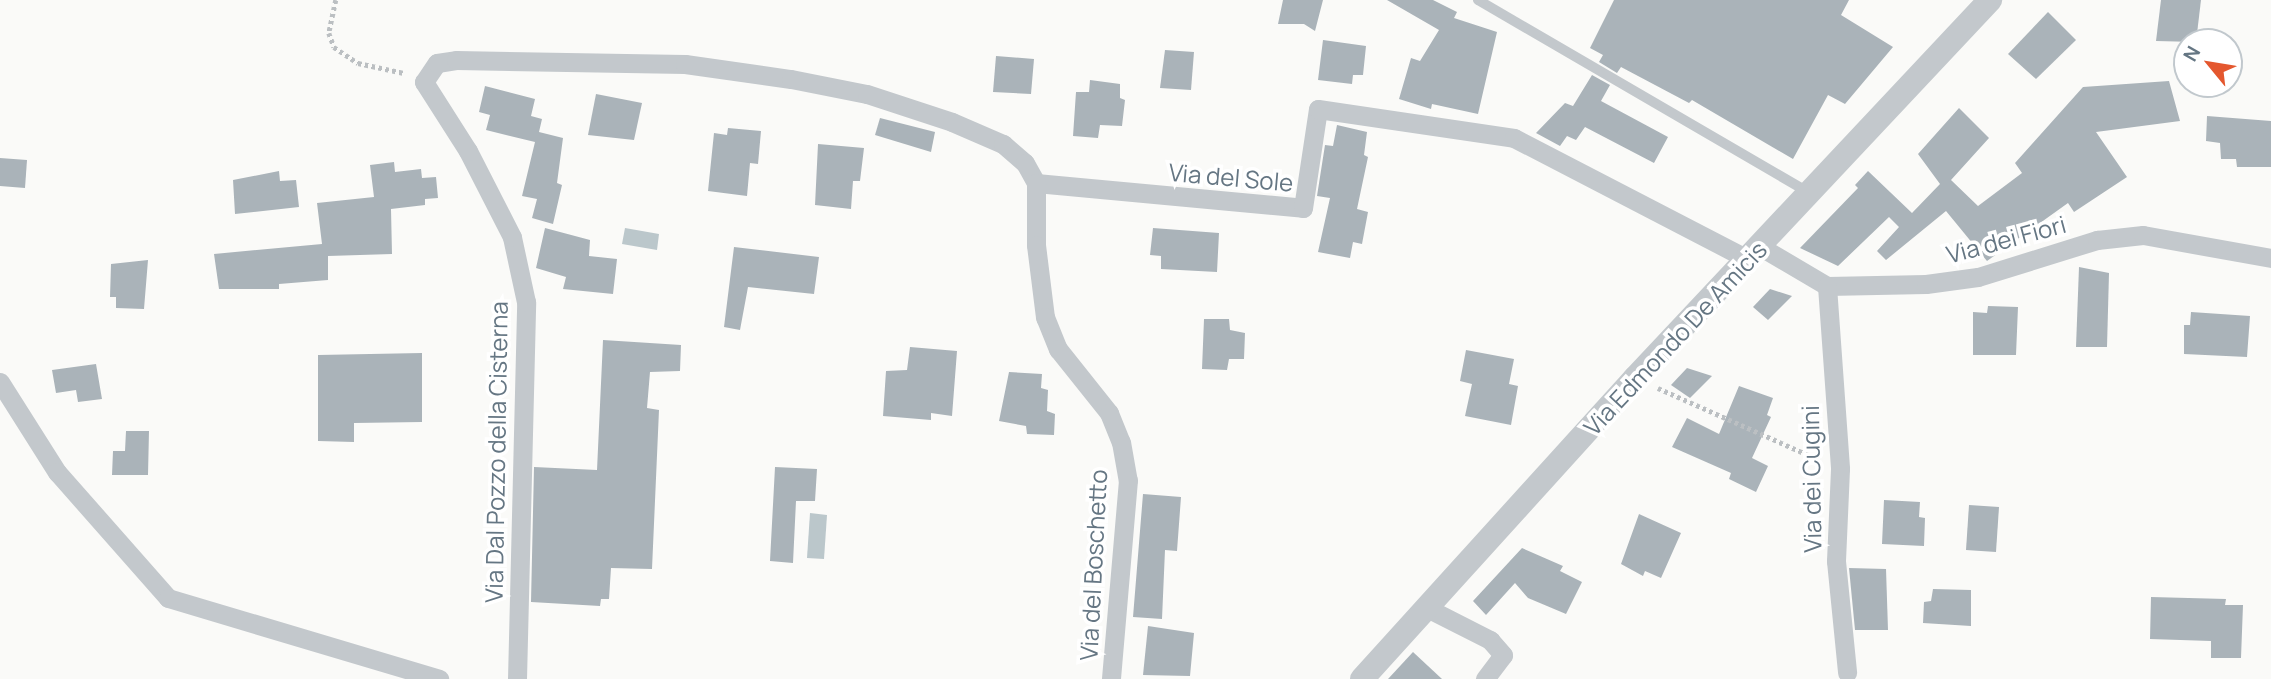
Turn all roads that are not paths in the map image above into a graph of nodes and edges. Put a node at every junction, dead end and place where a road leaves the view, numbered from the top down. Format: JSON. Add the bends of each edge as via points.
{"nodes":[{"id":1,"x":1478,"y":0,"type":"edge"},
{"id":2,"x":1990,"y":0,"type":"edge"},
{"id":3,"x":1036,"y":183,"type":"junction"},
{"id":4,"x":1809,"y":192,"type":"junction"},
{"id":5,"x":1755,"y":253,"type":"junction"},
{"id":6,"x":2271,"y":258,"type":"edge"},
{"id":7,"x":1827,"y":286,"type":"junction"},
{"id":8,"x":0,"y":382,"type":"edge"},
{"id":9,"x":1427,"y":608,"type":"junction"},
{"id":10,"x":1847,"y":672,"type":"dead end"},
{"id":11,"x":439,"y":679,"type":"edge"},
{"id":12,"x":517,"y":679,"type":"edge"},
{"id":13,"x":1111,"y":679,"type":"edge"},
{"id":14,"x":1362,"y":679,"type":"edge"},
{"id":15,"x":1485,"y":679,"type":"edge"}],
"edges":[{"from":1,"to":4,"type":"lane"},
{"from":2,"to":4,"type":"street","name":"Via Edmondo De Amicis"},
{"from":3,"to":5,"type":"street","name":"Via del Sole","via":[[1303,208],[1318,109],[1514,138]]},
{"from":3,"to":12,"type":"street","name":"Via Dal Pozzo della Cisterna","via":[[1025,163],[1003,144],[867,94],[685,64],[579,58],[437,63],[424,82],[468,151],[512,237],[526,302]]},
{"from":3,"to":13,"type":"street","name":"Via del Boschetto","via":[[1035,246],[1045,317],[1058,349],[1109,414],[1121,442],[1128,480]]},
{"from":4,"to":5,"type":"street","name":"Via Edmondo De Amicis"},
{"from":5,"to":7,"type":"street"},
{"from":5,"to":9,"type":"street","name":"Via Edmondo De Amicis"},
{"from":6,"to":7,"type":"street","name":"Via dei Fiori","via":[[2143,235],[2097,240],[1978,277],[1926,284]]},
{"from":7,"to":10,"type":"street","name":"Via dei Cugini","via":[[1840,469],[1836,561]]},
{"from":8,"to":11,"type":"street","via":[[57,472],[168,598]]},
{"from":9,"to":14,"type":"street","name":"Via Edmondo De Amicis"},
{"from":9,"to":15,"type":"street","via":[[1490,640],[1503,655]]}]}
